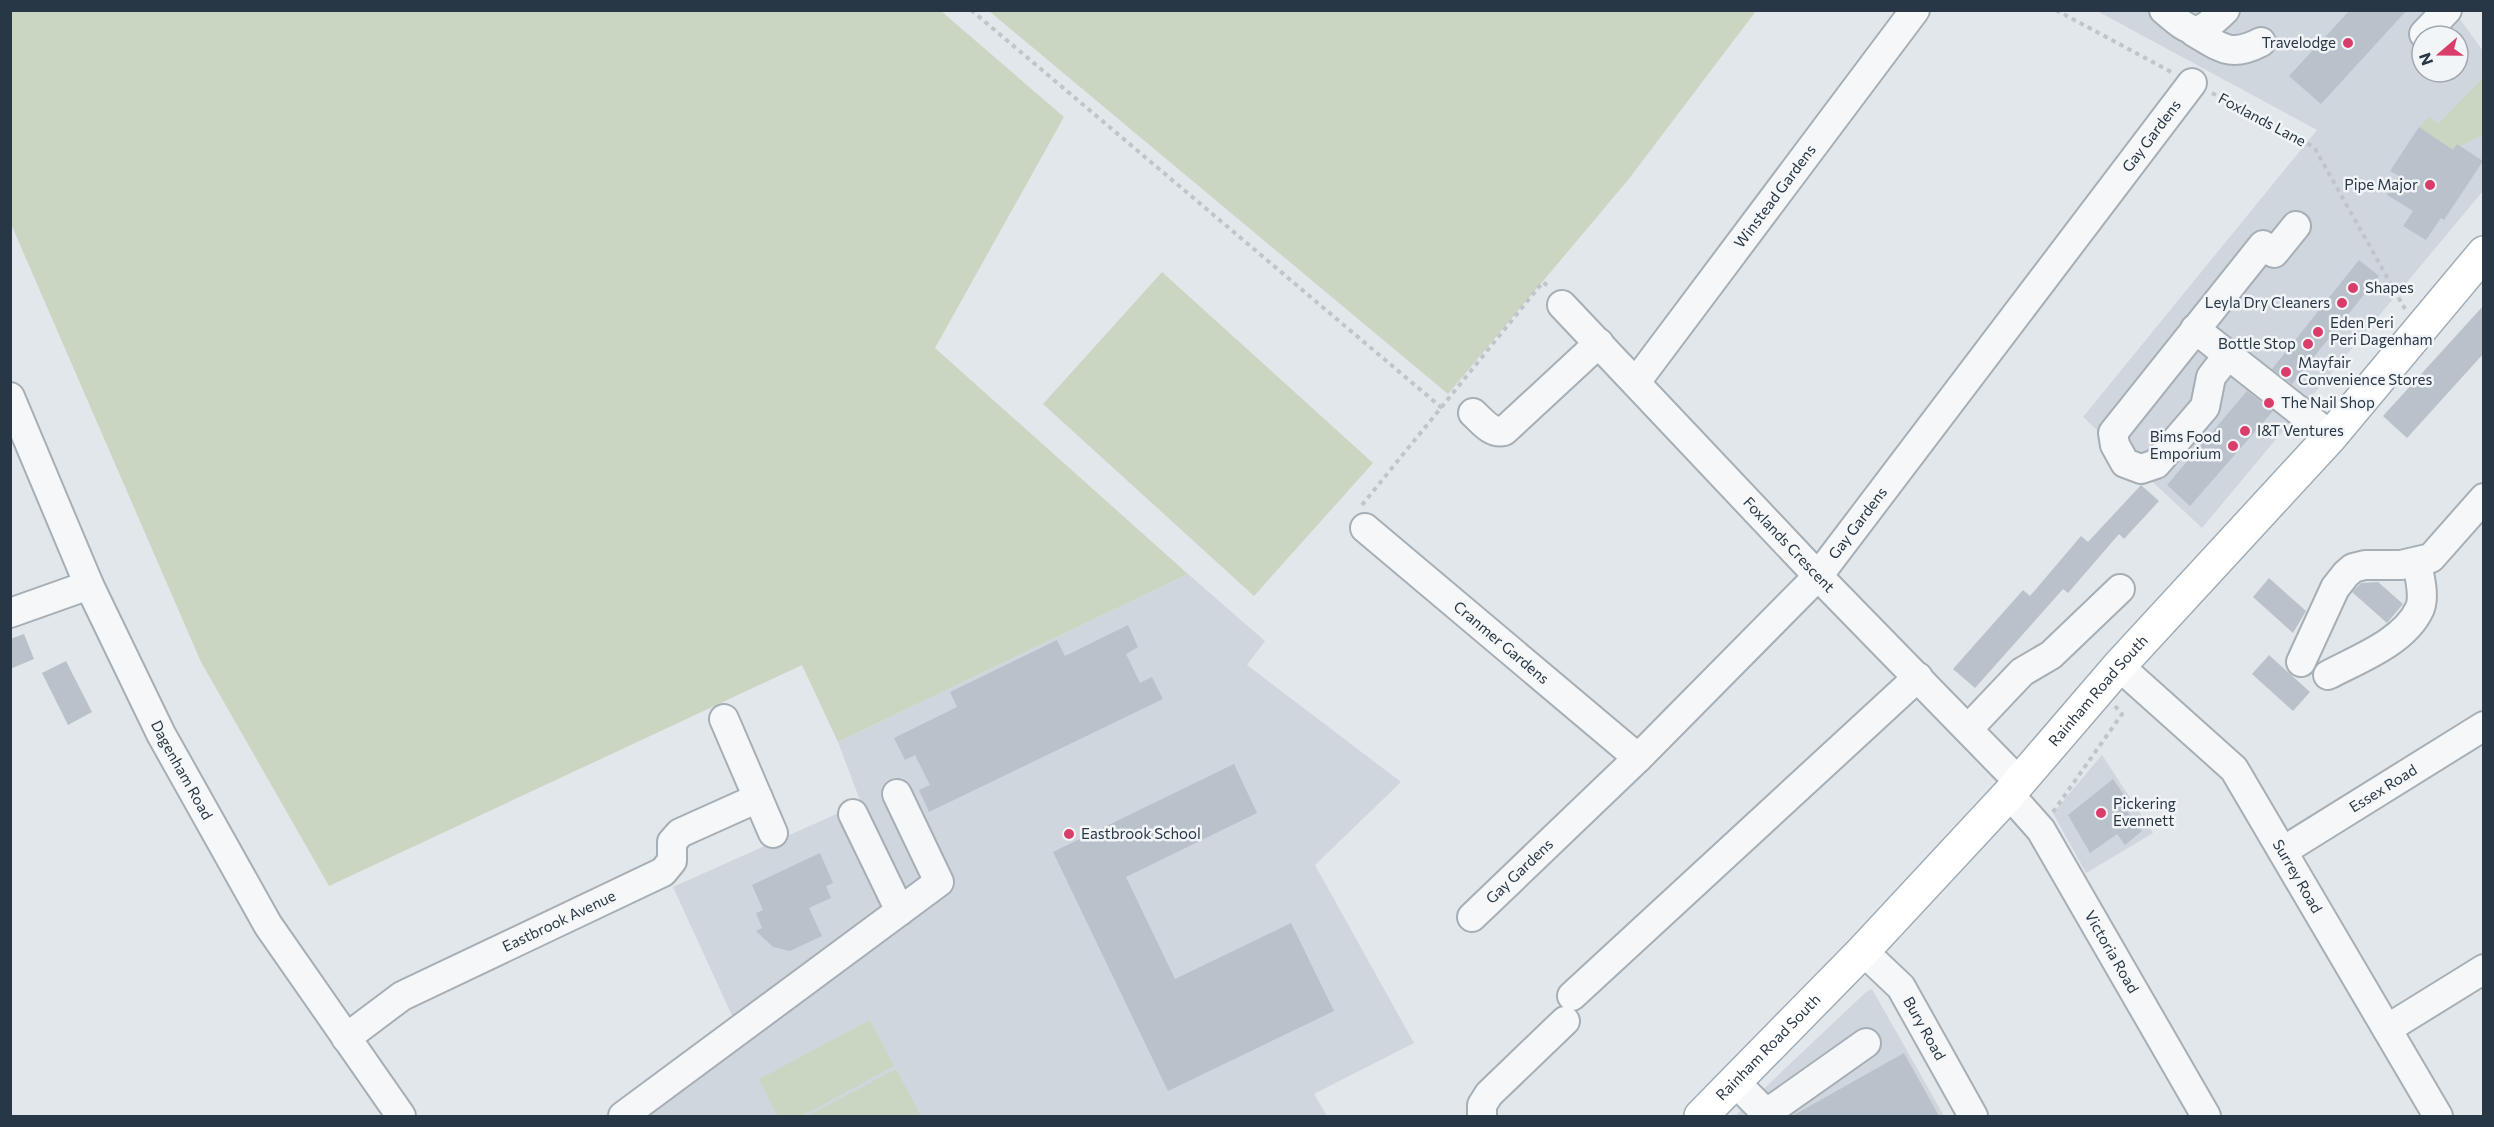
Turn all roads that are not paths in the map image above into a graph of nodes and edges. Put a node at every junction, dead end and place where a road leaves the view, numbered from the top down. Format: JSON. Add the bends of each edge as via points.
{"nodes":[{"id":1,"x":1915,"y":10,"type":"edge"},
{"id":2,"x":2164,"y":10,"type":"edge"},
{"id":3,"x":2225,"y":10,"type":"edge"},
{"id":4,"x":2446,"y":10,"type":"edge"},
{"id":5,"x":2433,"y":24,"type":"edge"},
{"id":6,"x":2194,"y":32,"type":"junction"},
{"id":7,"x":2261,"y":42,"type":"dead end"},
{"id":8,"x":2192,"y":82,"type":"road end"},
{"id":9,"x":2296,"y":226,"type":"dead end"},
{"id":10,"x":2484,"y":253,"type":"edge"},
{"id":11,"x":1562,"y":305,"type":"road end"},
{"id":12,"x":2195,"y":329,"type":"junction"},
{"id":13,"x":1599,"y":343,"type":"junction"},
{"id":14,"x":2229,"y":355,"type":"junction"},
{"id":15,"x":1636,"y":382,"type":"junction"},
{"id":16,"x":10,"y":397,"type":"edge"},
{"id":17,"x":1473,"y":413,"type":"dead end"},
{"id":18,"x":2331,"y":436,"type":"junction"},
{"id":19,"x":2484,"y":498,"type":"edge"},
{"id":20,"x":1365,"y":528,"type":"road end"},
{"id":21,"x":2424,"y":560,"type":"junction"},
{"id":22,"x":1818,"y":576,"type":"junction"},
{"id":23,"x":89,"y":585,"type":"junction"},
{"id":24,"x":2120,"y":589,"type":"dead end"},
{"id":25,"x":10,"y":613,"type":"edge"},
{"id":26,"x":2301,"y":662,"type":"dead end"},
{"id":27,"x":2328,"y":675,"type":"dead end"},
{"id":28,"x":1918,"y":677,"type":"junction"},
{"id":29,"x":2109,"y":678,"type":"junction"},
{"id":30,"x":724,"y":719,"type":"dead end"},
{"id":31,"x":2484,"y":726,"type":"edge"},
{"id":32,"x":1968,"y":729,"type":"junction"},
{"id":33,"x":1638,"y":758,"type":"junction"},
{"id":34,"x":2013,"y":788,"type":"junction"},
{"id":35,"x":897,"y":794,"type":"dead end"},
{"id":36,"x":758,"y":798,"type":"junction"},
{"id":37,"x":853,"y":814,"type":"dead end"},
{"id":38,"x":773,"y":833,"type":"dead end"},
{"id":39,"x":2283,"y":851,"type":"junction"},
{"id":40,"x":900,"y":911,"type":"junction"},
{"id":41,"x":1472,"y":917,"type":"dead end"},
{"id":42,"x":1863,"y":951,"type":"junction"},
{"id":43,"x":2484,"y":969,"type":"edge"},
{"id":44,"x":2387,"y":1029,"type":"junction"},
{"id":45,"x":346,"y":1038,"type":"junction"},
{"id":46,"x":1866,"y":1043,"type":"dead end"},
{"id":47,"x":1735,"y":1082,"type":"junction"},
{"id":48,"x":1768,"y":1115,"type":"edge"},
{"id":49,"x":401,"y":1116,"type":"edge"},
{"id":50,"x":623,"y":1116,"type":"edge"},
{"id":51,"x":1482,"y":1116,"type":"edge"},
{"id":52,"x":1701,"y":1116,"type":"edge"},
{"id":53,"x":1973,"y":1116,"type":"edge"},
{"id":54,"x":2206,"y":1116,"type":"edge"},
{"id":55,"x":2438,"y":1116,"type":"edge"}],
"edges":[{"from":1,"to":15,"type":"street","name":"Winstead Gardens"},
{"from":2,"to":6,"type":"street"},
{"from":3,"to":6,"type":"street","via":[[2204,30]]},
{"from":4,"to":5,"type":"street"},
{"from":6,"to":7,"type":"street","via":[[2221,48],[2235,51]]},
{"from":8,"to":22,"type":"street","name":"Gay Gardens"},
{"from":9,"to":12,"type":"street","via":[[2274,253],[2263,245]]},
{"from":10,"to":18,"type":"main road","name":"Rainham Road South"},
{"from":11,"to":13,"type":"street","name":"Foxlands Crescent"},
{"from":12,"to":14,"type":"street"},
{"from":12,"to":14,"type":"street","via":[[2113,433],[2125,463],[2141,469],[2156,464],[2205,407],[2211,377]]},
{"from":13,"to":15,"type":"street","name":"Foxlands Crescent"},
{"from":13,"to":17,"type":"street","via":[[1504,431],[1490,429]]},
{"from":14,"to":18,"type":"street"},
{"from":15,"to":22,"type":"street","name":"Foxlands Crescent"},
{"from":16,"to":23,"type":"street","name":"Dagenham Road"},
{"from":18,"to":29,"type":"main road","name":"Rainham Road South"},
{"from":19,"to":21,"type":"street"},
{"from":20,"to":33,"type":"street","name":"Cranmer Gardens"},
{"from":21,"to":26,"type":"street","via":[[2353,568],[2335,588]]},
{"from":21,"to":27,"type":"street","via":[[2420,607],[2408,625],[2393,639]]},
{"from":22,"to":28,"type":"street","name":"Foxlands Crescent"},
{"from":22,"to":33,"type":"street","name":"Gay Gardens"},
{"from":23,"to":25,"type":"street"},
{"from":23,"to":45,"type":"street","name":"Dagenham Road","via":[[161,734],[230,861],[267,926]]},
{"from":24,"to":32,"type":"street","via":[[2051,655],[2022,672]]},
{"from":28,"to":32,"type":"street","name":"Foxlands Crescent"},
{"from":28,"to":51,"type":"street","via":[[1569,1008],[1489,1094],[1482,1105]]},
{"from":29,"to":34,"type":"main road","name":"Rainham Road South"},
{"from":29,"to":39,"type":"street","name":"Surrey Road","via":[[2234,769]]},
{"from":30,"to":36,"type":"street"},
{"from":31,"to":39,"type":"street","name":"Essex Road"},
{"from":32,"to":34,"type":"street","name":"Foxlands Crescent"},
{"from":33,"to":41,"type":"street","name":"Gay Gardens"},
{"from":34,"to":42,"type":"main road","name":"Rainham Road South"},
{"from":34,"to":54,"type":"street","name":"Victoria Road"},
{"from":35,"to":40,"type":"street","via":[[939,882]]},
{"from":36,"to":38,"type":"street"},
{"from":36,"to":45,"type":"street","name":"Eastbrook Avenue","via":[[680,833],[672,842],[672,861],[663,872],[402,996]]},
{"from":37,"to":40,"type":"street"},
{"from":39,"to":44,"type":"street","name":"Surrey Road"},
{"from":40,"to":50,"type":"street"},
{"from":42,"to":47,"type":"main road","name":"Rainham Road South"},
{"from":42,"to":53,"type":"street","name":"Bury Road","via":[[1901,987]]},
{"from":43,"to":44,"type":"street"},
{"from":44,"to":55,"type":"street","name":"Surrey Road"},
{"from":45,"to":49,"type":"street","name":"Dagenham Road"},
{"from":46,"to":48,"type":"street"},
{"from":47,"to":48,"type":"street"},
{"from":47,"to":52,"type":"main road","name":"Rainham Road South"}]}
